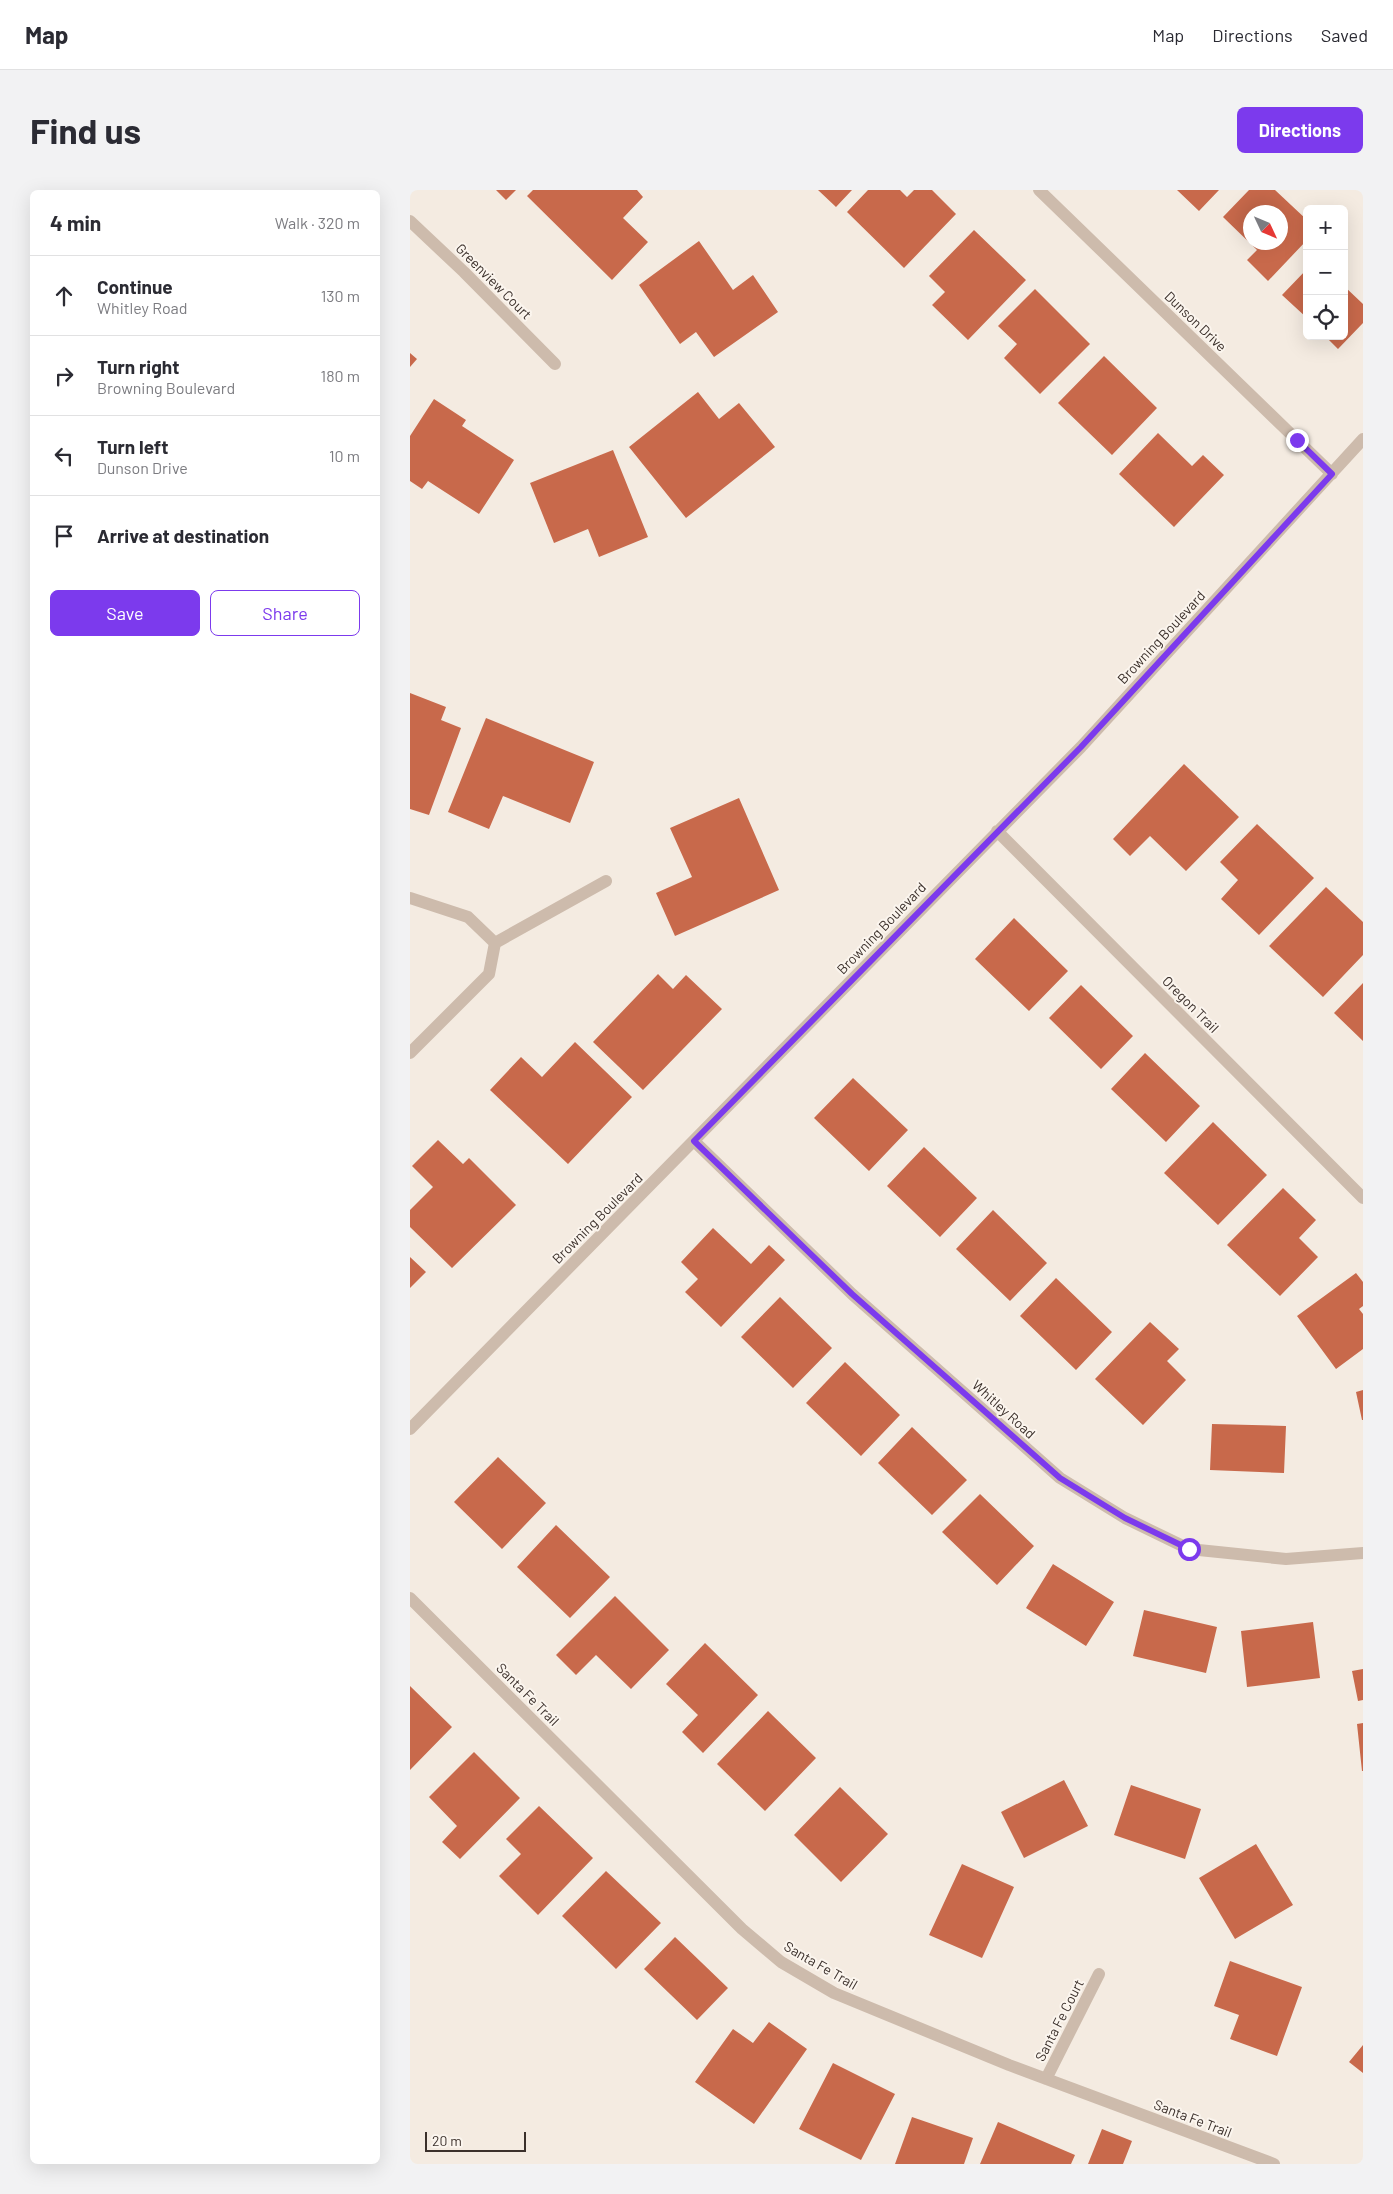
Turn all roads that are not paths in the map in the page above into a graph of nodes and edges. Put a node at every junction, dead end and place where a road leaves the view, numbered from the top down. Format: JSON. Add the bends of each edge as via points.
{"nodes":[{"id":1,"x":1041,"y":191,"type":"edge"},
{"id":2,"x":410,"y":221,"type":"edge"},
{"id":3,"x":555,"y":364,"type":"dead end"},
{"id":4,"x":1363,"y":439,"type":"edge"},
{"id":5,"x":1332,"y":474,"type":"junction"},
{"id":6,"x":997,"y":830,"type":"junction"},
{"id":7,"x":606,"y":881,"type":"dead end"},
{"id":8,"x":410,"y":898,"type":"edge"},
{"id":9,"x":495,"y":943,"type":"junction"},
{"id":10,"x":410,"y":1053,"type":"edge"},
{"id":11,"x":694,"y":1141,"type":"junction"},
{"id":12,"x":1363,"y":1198,"type":"edge"},
{"id":13,"x":410,"y":1429,"type":"edge"},
{"id":14,"x":1363,"y":1553,"type":"edge"},
{"id":15,"x":410,"y":1598,"type":"edge"},
{"id":16,"x":1098,"y":1974,"type":"dead end"},
{"id":17,"x":1046,"y":2079,"type":"junction"},
{"id":18,"x":1274,"y":2164,"type":"edge"}],
"edges":[{"from":1,"to":5,"type":"street","name":"Dunson Drive"},
{"from":2,"to":3,"type":"street","name":"Greenview Court"},
{"from":4,"to":5,"type":"street","name":"Browning Boulevard"},
{"from":5,"to":6,"type":"street","name":"Browning Boulevard","via":[[1081,747]]},
{"from":6,"to":11,"type":"street","name":"Browning Boulevard"},
{"from":6,"to":12,"type":"street","name":"Oregon Trail"},
{"from":7,"to":9,"type":"street"},
{"from":8,"to":9,"type":"street","via":[[468,917]]},
{"from":9,"to":10,"type":"street","via":[[489,974]]},
{"from":11,"to":13,"type":"street","name":"Browning Boulevard"},
{"from":11,"to":14,"type":"street","name":"Whitley Road","via":[[852,1294],[1060,1478],[1109,1508],[1189,1549],[1286,1559]]},
{"from":15,"to":17,"type":"street","name":"Santa Fe Trail","via":[[742,1929],[781,1962],[834,1993]]},
{"from":16,"to":17,"type":"street","name":"Santa Fe Court"},
{"from":17,"to":18,"type":"street","name":"Santa Fe Trail"}]}
